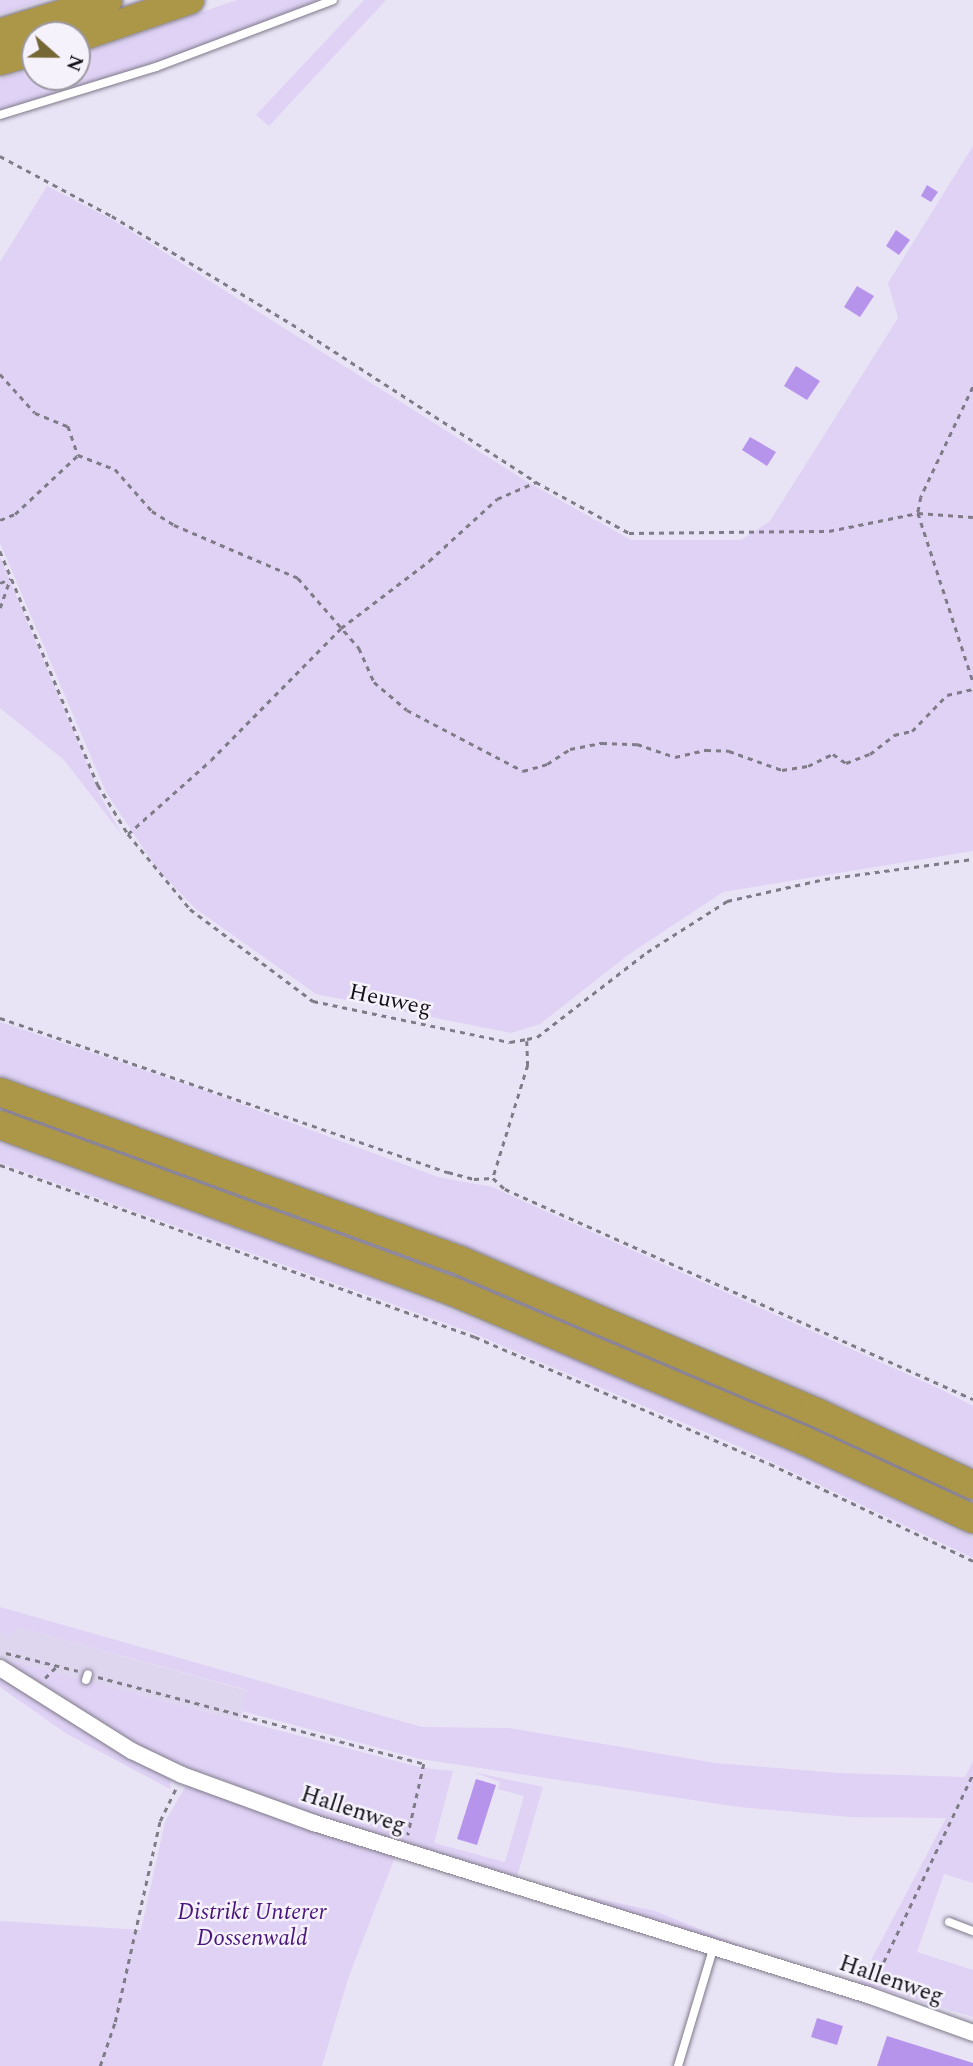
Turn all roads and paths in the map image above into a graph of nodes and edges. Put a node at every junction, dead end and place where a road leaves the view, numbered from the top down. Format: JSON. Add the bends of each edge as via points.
{"nodes":[{"id":1,"x":108,"y":0,"type":"edge"},
{"id":2,"x":190,"y":0,"type":"edge"},
{"id":3,"x":332,"y":0,"type":"edge"},
{"id":4,"x":0,"y":33,"type":"edge"},
{"id":5,"x":91,"y":33,"type":"edge"},
{"id":6,"x":21,"y":55,"type":"edge"},
{"id":7,"x":0,"y":61,"type":"edge"},
{"id":8,"x":0,"y":115,"type":"edge"},
{"id":9,"x":0,"y":156,"type":"edge"},
{"id":10,"x":0,"y":374,"type":"edge"},
{"id":11,"x":973,"y":387,"type":"edge"},
{"id":12,"x":78,"y":455,"type":"junction"},
{"id":13,"x":536,"y":482,"type":"junction"},
{"id":14,"x":918,"y":513,"type":"junction"},
{"id":15,"x":973,"y":517,"type":"edge"},
{"id":16,"x":0,"y":520,"type":"edge"},
{"id":17,"x":0,"y":551,"type":"edge"},
{"id":18,"x":10,"y":579,"type":"junction"},
{"id":19,"x":0,"y":583,"type":"edge"},
{"id":20,"x":0,"y":608,"type":"edge"},
{"id":21,"x":341,"y":628,"type":"junction"},
{"id":22,"x":973,"y":681,"type":"edge"},
{"id":23,"x":973,"y":689,"type":"edge"},
{"id":24,"x":128,"y":834,"type":"junction"},
{"id":25,"x":973,"y":859,"type":"edge"},
{"id":26,"x":0,"y":1018,"type":"edge"},
{"id":27,"x":527,"y":1039,"type":"junction"},
{"id":28,"x":0,"y":1092,"type":"edge"},
{"id":29,"x":0,"y":1125,"type":"edge"},
{"id":30,"x":0,"y":1165,"type":"edge"},
{"id":31,"x":492,"y":1178,"type":"junction"},
{"id":32,"x":973,"y":1399,"type":"edge"},
{"id":33,"x":973,"y":1485,"type":"edge"},
{"id":34,"x":973,"y":1519,"type":"edge"},
{"id":35,"x":973,"y":1561,"type":"edge"},
{"id":36,"x":0,"y":1652,"type":"edge"},
{"id":37,"x":0,"y":1668,"type":"edge"},
{"id":38,"x":973,"y":1774,"type":"edge"},
{"id":39,"x":182,"y":1775,"type":"junction"},
{"id":40,"x":404,"y":1852,"type":"junction"},
{"id":41,"x":949,"y":1922,"type":"dead end"},
{"id":42,"x":973,"y":1931,"type":"edge"},
{"id":43,"x":713,"y":1949,"type":"junction"},
{"id":44,"x":868,"y":1995,"type":"junction"},
{"id":45,"x":973,"y":2033,"type":"edge"},
{"id":46,"x":100,"y":2066,"type":"edge"},
{"id":47,"x":678,"y":2066,"type":"edge"}],
"edges":[{"from":1,"to":4,"type":"highway"},
{"from":2,"to":5,"type":"highway"},
{"from":3,"to":8,"type":"lane","via":[[156,67]]},
{"from":6,"to":7,"type":"highway"},
{"from":9,"to":13,"type":"path","via":[[112,216],[292,324]]},
{"from":10,"to":12,"type":"path","via":[[36,413],[68,426]]},
{"from":11,"to":14,"type":"path","via":[[921,497]]},
{"from":12,"to":16,"type":"path","via":[[15,514]]},
{"from":12,"to":21,"type":"path","via":[[115,469],[152,511],[174,526],[298,578]]},
{"from":13,"to":14,"type":"path","via":[[629,533],[829,531]]},
{"from":13,"to":21,"type":"path","via":[[497,499],[429,561]]},
{"from":14,"to":15,"type":"path"},
{"from":14,"to":22,"type":"path"},
{"from":17,"to":18,"type":"path","name":"Heuweg"},
{"from":18,"to":19,"type":"path"},
{"from":18,"to":20,"type":"path"},
{"from":18,"to":24,"type":"path","name":"Heuweg","via":[[98,785]]},
{"from":21,"to":23,"type":"path","via":[[359,648],[374,682],[407,710],[523,771],[547,764],[570,749],[602,743],[637,744],[675,757],[706,750],[729,751],[782,770],[808,766],[833,754],[846,763],[870,754],[894,735],[912,731],[947,695]]},
{"from":21,"to":24,"type":"path","via":[[211,760]]},
{"from":24,"to":27,"type":"path","name":"Heuweg","via":[[190,909],[313,1001],[510,1041]]},
{"from":25,"to":27,"type":"path","via":[[825,879],[727,901],[647,952],[537,1037]]},
{"from":26,"to":31,"type":"path","via":[[448,1172]]},
{"from":27,"to":31,"type":"path","via":[[528,1065]]},
{"from":28,"to":33,"type":"highway","via":[[477,1267]]},
{"from":29,"to":34,"type":"highway","via":[[454,1292],[805,1441]]},
{"from":30,"to":35,"type":"path","via":[[475,1337],[771,1464]]},
{"from":31,"to":32,"type":"path","via":[[505,1189]]},
{"from":36,"to":40,"type":"path","via":[[424,1764]]},
{"from":37,"to":39,"type":"street","name":"Hallenweg","via":[[132,1751]]},
{"from":38,"to":44,"type":"path"},
{"from":39,"to":40,"type":"street","name":"Hallenweg"},
{"from":39,"to":46,"type":"path","via":[[160,1821],[115,2022]]},
{"from":40,"to":43,"type":"street","name":"Hallenweg"},
{"from":41,"to":42,"type":"lane"},
{"from":43,"to":44,"type":"street","name":"Hallenweg"},
{"from":43,"to":47,"type":"lane"},
{"from":44,"to":45,"type":"street","name":"Hallenweg"}]}
